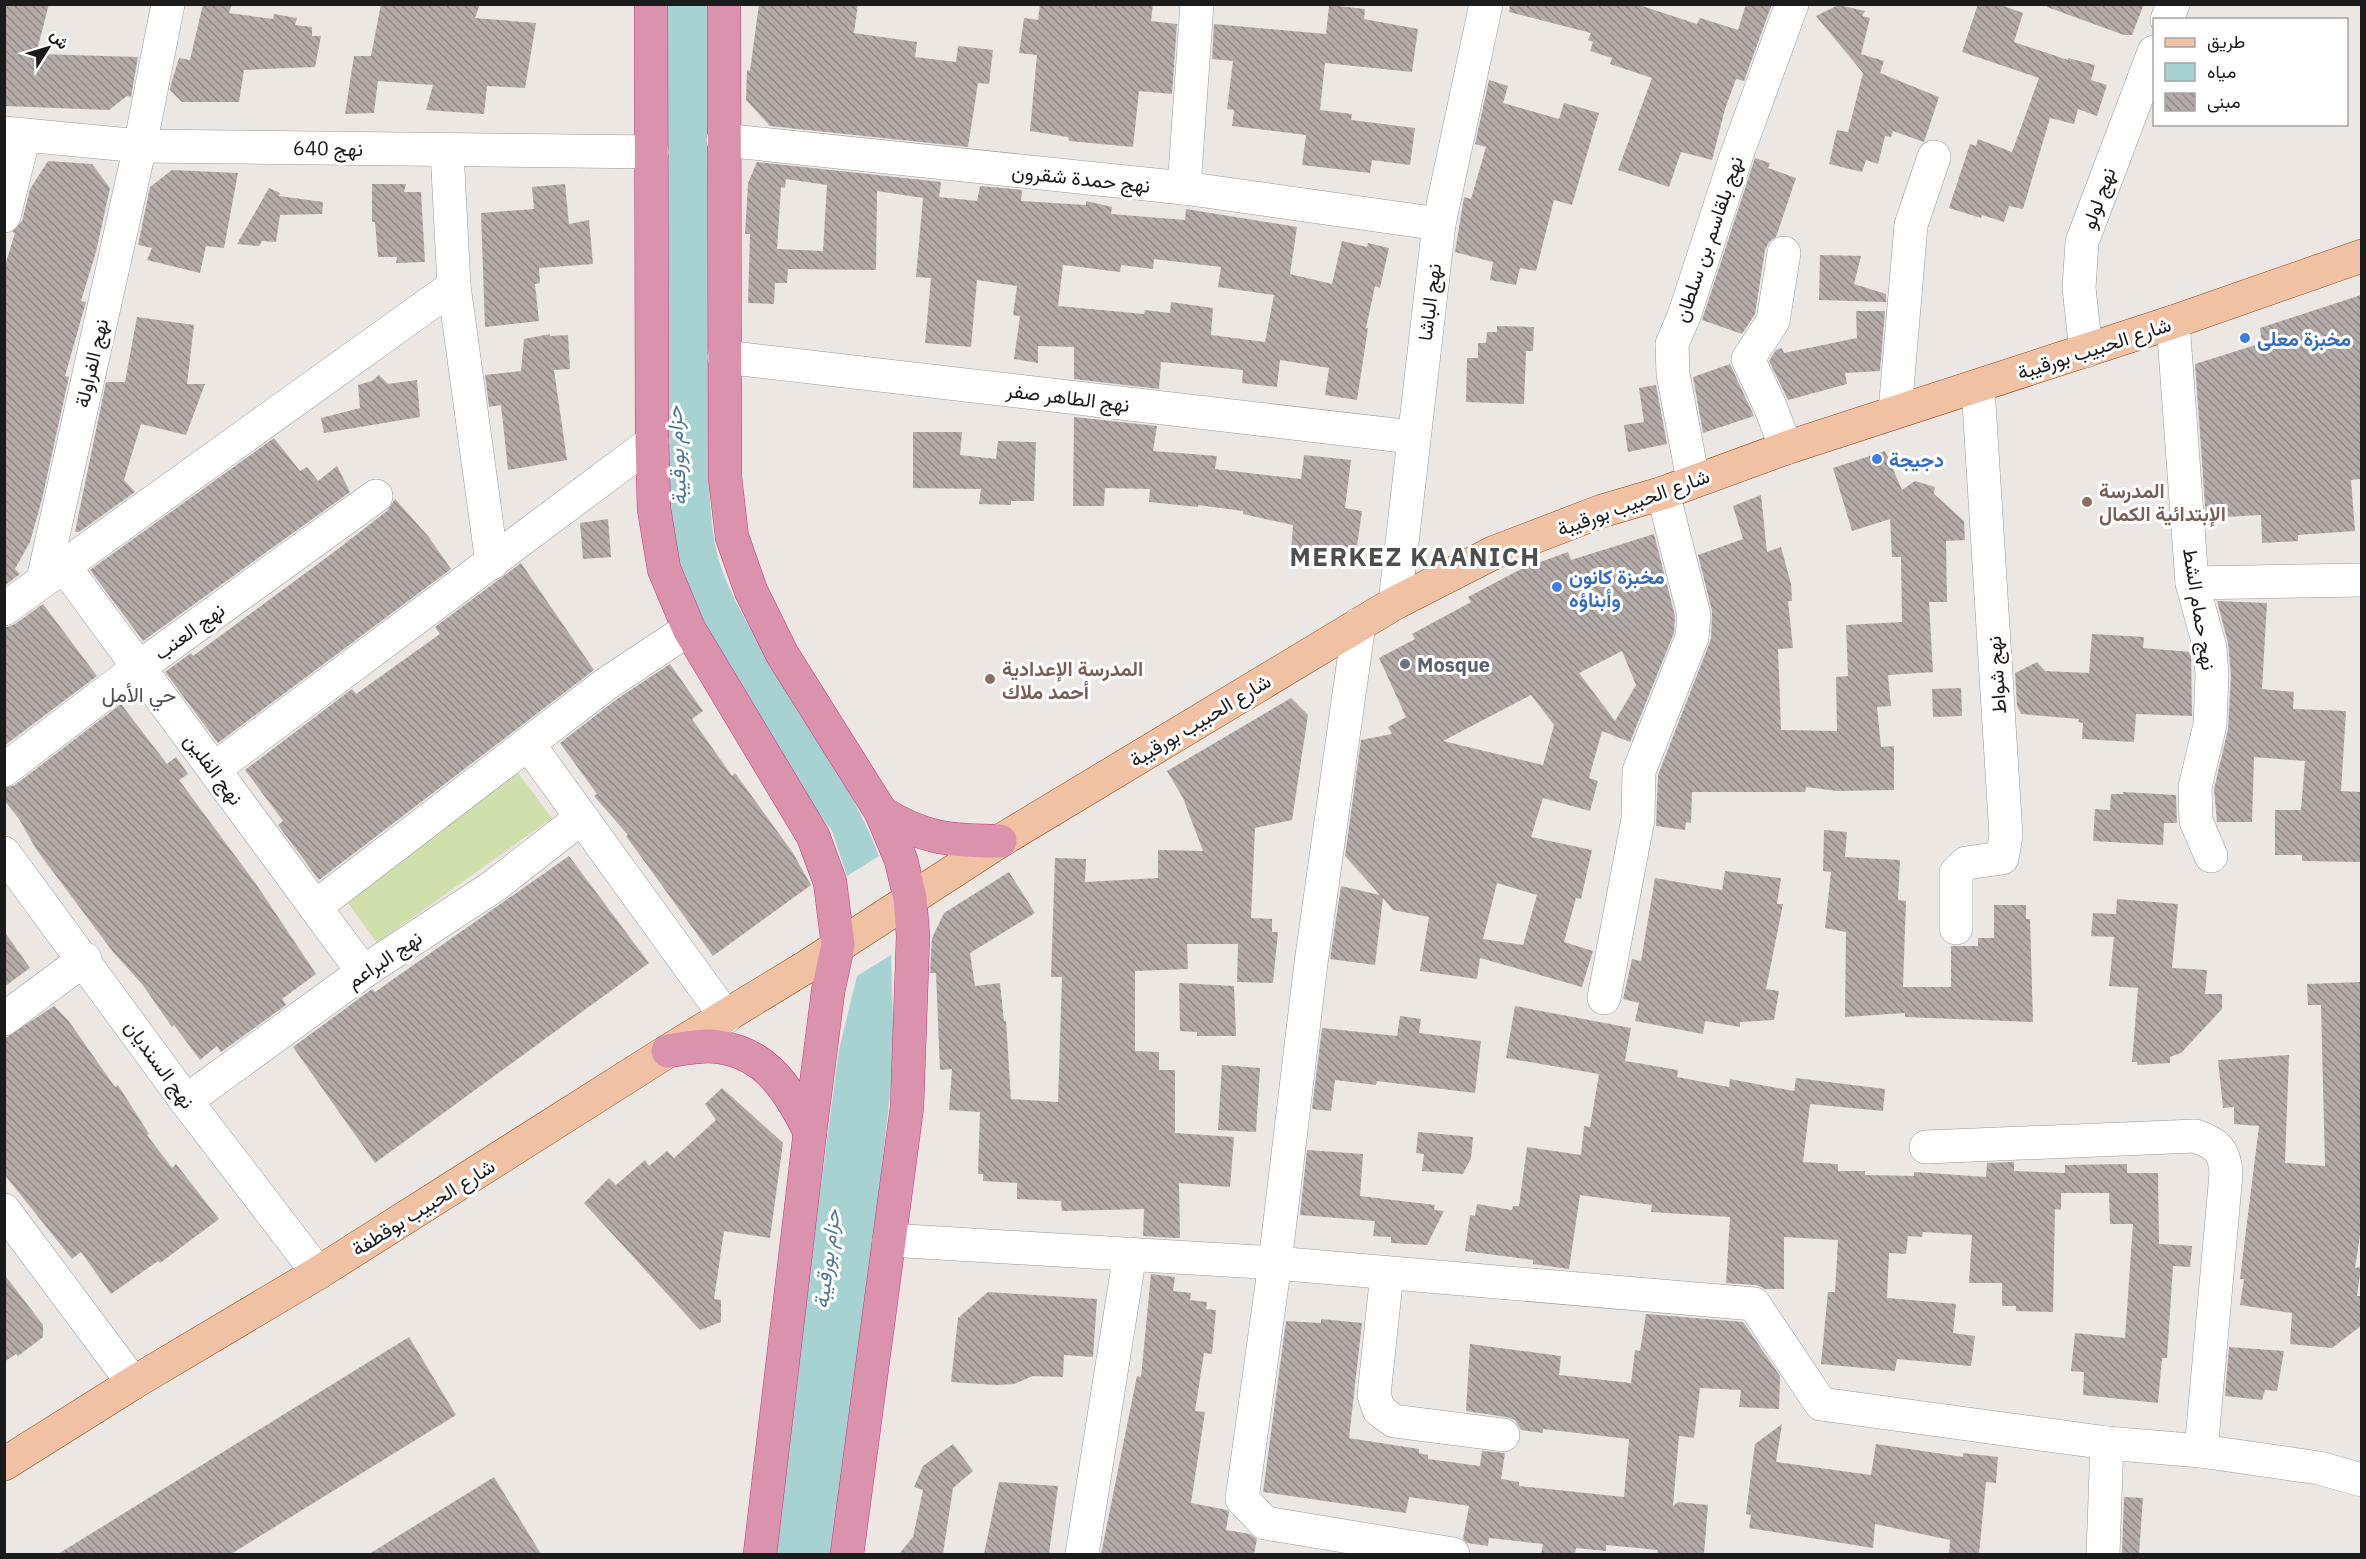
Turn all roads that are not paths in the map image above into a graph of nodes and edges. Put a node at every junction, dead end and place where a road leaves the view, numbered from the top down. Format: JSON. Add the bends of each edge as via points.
{"nodes":[{"id":1,"x":168,"y":4,"type":"edge"},
{"id":2,"x":651,"y":4,"type":"edge"},
{"id":3,"x":724,"y":4,"type":"edge"},
{"id":4,"x":1197,"y":4,"type":"edge"},
{"id":5,"x":1486,"y":4,"type":"edge"},
{"id":6,"x":1792,"y":4,"type":"edge"},
{"id":7,"x":2153,"y":55,"type":"edge"},
{"id":8,"x":14,"y":135,"type":"edge"},
{"id":9,"x":723,"y":140,"type":"junction"},
{"id":10,"x":140,"y":146,"type":"junction"},
{"id":11,"x":447,"y":150,"type":"junction"},
{"id":12,"x":652,"y":152,"type":"junction"},
{"id":13,"x":1934,"y":157,"type":"dead end"},
{"id":14,"x":1184,"y":189,"type":"junction"},
{"id":15,"x":4,"y":216,"type":"edge"},
{"id":16,"x":1438,"y":224,"type":"junction"},
{"id":17,"x":1784,"y":254,"type":"dead end"},
{"id":18,"x":2361,"y":256,"type":"edge"},
{"id":19,"x":454,"y":286,"type":"junction"},
{"id":20,"x":2173,"y":322,"type":"junction"},
{"id":21,"x":2086,"y":351,"type":"junction"},
{"id":22,"x":724,"y":357,"type":"junction"},
{"id":23,"x":1978,"y":387,"type":"junction"},
{"id":24,"x":1895,"y":412,"type":"junction"},
{"id":25,"x":1412,"y":437,"type":"junction"},
{"id":26,"x":652,"y":442,"type":"junction"},
{"id":27,"x":1786,"y":448,"type":"junction"},
{"id":28,"x":1693,"y":480,"type":"junction"},
{"id":29,"x":1662,"y":493,"type":"junction"},
{"id":30,"x":376,"y":496,"type":"dead end"},
{"id":31,"x":492,"y":563,"type":"junction"},
{"id":32,"x":54,"y":573,"type":"junction"},
{"id":33,"x":2361,"y":579,"type":"edge"},
{"id":34,"x":2192,"y":583,"type":"junction"},
{"id":35,"x":1395,"y":603,"type":"junction"},
{"id":36,"x":4,"y":609,"type":"edge"},
{"id":37,"x":1359,"y":624,"type":"junction"},
{"id":38,"x":689,"y":629,"type":"junction"},
{"id":39,"x":138,"y":668,"type":"junction"},
{"id":40,"x":529,"y":745,"type":"junction"},
{"id":41,"x":214,"y":769,"type":"junction"},
{"id":42,"x":4,"y":770,"type":"edge"},
{"id":43,"x":881,"y":812,"type":"junction"},
{"id":44,"x":581,"y":818,"type":"junction"},
{"id":45,"x":1000,"y":841,"type":"junction"},
{"id":46,"x":4,"y":853,"type":"edge"},
{"id":47,"x":2211,"y":856,"type":"dead end"},
{"id":48,"x":910,"y":898,"type":"junction"},
{"id":49,"x":315,"y":907,"type":"junction"},
{"id":50,"x":1956,"y":928,"type":"dead end"},
{"id":51,"x":838,"y":945,"type":"junction"},
{"id":52,"x":85,"y":959,"type":"junction"},
{"id":53,"x":363,"y":972,"type":"junction"},
{"id":54,"x":1604,"y":998,"type":"dead end"},
{"id":55,"x":726,"y":1017,"type":"junction"},
{"id":56,"x":4,"y":1019,"type":"edge"},
{"id":57,"x":668,"y":1051,"type":"junction"},
{"id":58,"x":186,"y":1101,"type":"junction"},
{"id":59,"x":810,"y":1132,"type":"junction"},
{"id":60,"x":1926,"y":1148,"type":"dead end"},
{"id":61,"x":4,"y":1210,"type":"edge"},
{"id":62,"x":889,"y":1240,"type":"junction"},
{"id":63,"x":1130,"y":1254,"type":"junction"},
{"id":64,"x":1275,"y":1263,"type":"junction"},
{"id":65,"x":318,"y":1273,"type":"junction"},
{"id":66,"x":1388,"y":1273,"type":"junction"},
{"id":67,"x":133,"y":1383,"type":"junction"},
{"id":68,"x":1503,"y":1435,"type":"dead end"},
{"id":69,"x":2107,"y":1443,"type":"junction"},
{"id":70,"x":2202,"y":1451,"type":"junction"},
{"id":71,"x":4,"y":1464,"type":"edge"},
{"id":72,"x":2361,"y":1480,"type":"edge"},
{"id":73,"x":760,"y":1554,"type":"edge"},
{"id":74,"x":847,"y":1554,"type":"edge"},
{"id":75,"x":1082,"y":1554,"type":"edge"},
{"id":76,"x":1453,"y":1554,"type":"edge"},
{"id":77,"x":2103,"y":1554,"type":"edge"}],
"edges":[{"from":1,"to":10,"type":"street","name":"نهج الفراولة"},
{"from":2,"to":12,"type":"highway"},
{"from":3,"to":9,"type":"highway"},
{"from":4,"to":14,"type":"street"},
{"from":5,"to":16,"type":"street","name":"نهج الباشا"},
{"from":6,"to":28,"type":"street","name":"نهج بلقاسم بن سلطان","via":[[1672,344],[1673,374]]},
{"from":7,"to":21,"type":"street","name":"نهج لولو","via":[[2082,242],[2079,288]]},
{"from":8,"to":10,"type":"street","name":"نهج 640"},
{"from":8,"to":15,"type":"street"},
{"from":9,"to":14,"type":"street","name":"نهج حمدة شقرون"},
{"from":9,"to":22,"type":"highway"},
{"from":10,"to":11,"type":"street","name":"نهج 640"},
{"from":10,"to":32,"type":"street","name":"نهج الفراولة"},
{"from":11,"to":12,"type":"street","name":"نهج 640"},
{"from":11,"to":19,"type":"street"},
{"from":12,"to":26,"type":"highway"},
{"from":13,"to":24,"type":"street","via":[[1911,225]]},
{"from":14,"to":16,"type":"street","name":"نهج حمدة شقرون"},
{"from":16,"to":25,"type":"street","name":"نهج الباشا"},
{"from":17,"to":27,"type":"street","via":[[1773,321],[1748,359]]},
{"from":18,"to":20,"type":"main road","name":"شارع الحبيب بورقيبة"},
{"from":19,"to":31,"type":"street"},
{"from":19,"to":32,"type":"street"},
{"from":20,"to":21,"type":"main road","name":"شارع الحبيب بورقيبة"},
{"from":20,"to":34,"type":"street","name":"نهج حمام الشط"},
{"from":21,"to":23,"type":"main road","name":"شارع الحبيب بورقيبة"},
{"from":22,"to":25,"type":"street","name":"نهج الطاهر صفر"},
{"from":22,"to":43,"type":"highway","via":[[727,510],[739,562],[782,654]]},
{"from":23,"to":24,"type":"main road","name":"شارع الحبيب بورقيبة"},
{"from":23,"to":50,"type":"street","name":"نهج شواط","via":[[2006,836],[2002,858],[1966,863],[1956,873]]},
{"from":24,"to":27,"type":"main road","name":"شارع الحبيب بورقيبة"},
{"from":25,"to":35,"type":"street","name":"نهج الباشا"},
{"from":26,"to":31,"type":"street"},
{"from":26,"to":38,"type":"highway","via":[[654,509],[664,569]]},
{"from":27,"to":28,"type":"main road","name":"شارع الحبيب بورقيبة"},
{"from":28,"to":29,"type":"main road","name":"شارع الحبيب بورقيبة"},
{"from":29,"to":35,"type":"main road","name":"شارع الحبيب بورقيبة","via":[[1602,511],[1495,552]]},
{"from":29,"to":54,"type":"street","via":[[1694,615],[1692,637],[1639,771],[1638,819]]},
{"from":30,"to":39,"type":"street","name":"نهج العنب"},
{"from":31,"to":41,"type":"street"},
{"from":32,"to":36,"type":"street"},
{"from":32,"to":39,"type":"street","name":"نهج الفلين"},
{"from":33,"to":34,"type":"street"},
{"from":34,"to":47,"type":"street","name":"نهج حمام الشط","via":[[2210,648],[2212,675],[2210,726],[2195,787],[2196,821]]},
{"from":35,"to":37,"type":"main road","name":"شارع الحبيب بورقيبة"},
{"from":37,"to":45,"type":"main road","name":"شارع الحبيب بورقيبة"},
{"from":37,"to":64,"type":"street","via":[[1311,963]]},
{"from":38,"to":40,"type":"street","via":[[606,684]]},
{"from":38,"to":51,"type":"highway","via":[[813,836],[830,882]]},
{"from":39,"to":41,"type":"street","name":"نهج الفلين"},
{"from":39,"to":42,"type":"street","name":"نهج العنب"},
{"from":40,"to":44,"type":"street"},
{"from":40,"to":49,"type":"street"},
{"from":41,"to":49,"type":"street","name":"نهج الفلين"},
{"from":43,"to":45,"type":"highway","via":[[907,829],[935,838]]},
{"from":43,"to":48,"type":"highway","via":[[901,860]]},
{"from":44,"to":53,"type":"street","name":"نهج البراعم","via":[[494,886]]},
{"from":44,"to":55,"type":"street"},
{"from":45,"to":48,"type":"main road","name":"شارع الحبيب بورقيبة"},
{"from":46,"to":52,"type":"street","name":"نهج السنديان"},
{"from":48,"to":51,"type":"main road","name":"شارع الحبيب بورقيبة"},
{"from":48,"to":62,"type":"highway","via":[[910,1063]]},
{"from":49,"to":53,"type":"street","name":"نهج الفلين"},
{"from":51,"to":55,"type":"main road","name":"شارع الحبيب بوقطفة"},
{"from":51,"to":59,"type":"highway"},
{"from":52,"to":56,"type":"street"},
{"from":52,"to":58,"type":"street","name":"نهج السنديان"},
{"from":53,"to":58,"type":"street","name":"نهج البراعم"},
{"from":55,"to":57,"type":"main road","name":"شارع الحبيب بوقطفة"},
{"from":57,"to":59,"type":"highway","via":[[719,1047],[750,1057],[792,1095]]},
{"from":57,"to":65,"type":"main road","name":"شارع الحبيب بوقطفة"},
{"from":58,"to":65,"type":"street","name":"نهج السنديان"},
{"from":59,"to":73,"type":"highway"},
{"from":60,"to":70,"type":"street","via":[[2194,1136],[2218,1147],[2225,1157],[2226,1174]]},
{"from":61,"to":67,"type":"street"},
{"from":62,"to":63,"type":"street"},
{"from":62,"to":74,"type":"highway"},
{"from":63,"to":64,"type":"street"},
{"from":63,"to":75,"type":"street"},
{"from":64,"to":66,"type":"street"},
{"from":64,"to":76,"type":"street","via":[[1242,1499],[1265,1523]]},
{"from":65,"to":67,"type":"main road","name":"شارع الحبيب بوقطفة"},
{"from":66,"to":68,"type":"street","via":[[1374,1395],[1379,1410],[1394,1421]]},
{"from":66,"to":69,"type":"street","via":[[1754,1305],[1821,1404]]},
{"from":67,"to":71,"type":"main road","name":"شارع الحبيب بوقطفة"},
{"from":69,"to":70,"type":"street"},
{"from":69,"to":77,"type":"street"},
{"from":70,"to":72,"type":"street","via":[[2319,1468]]}]}
